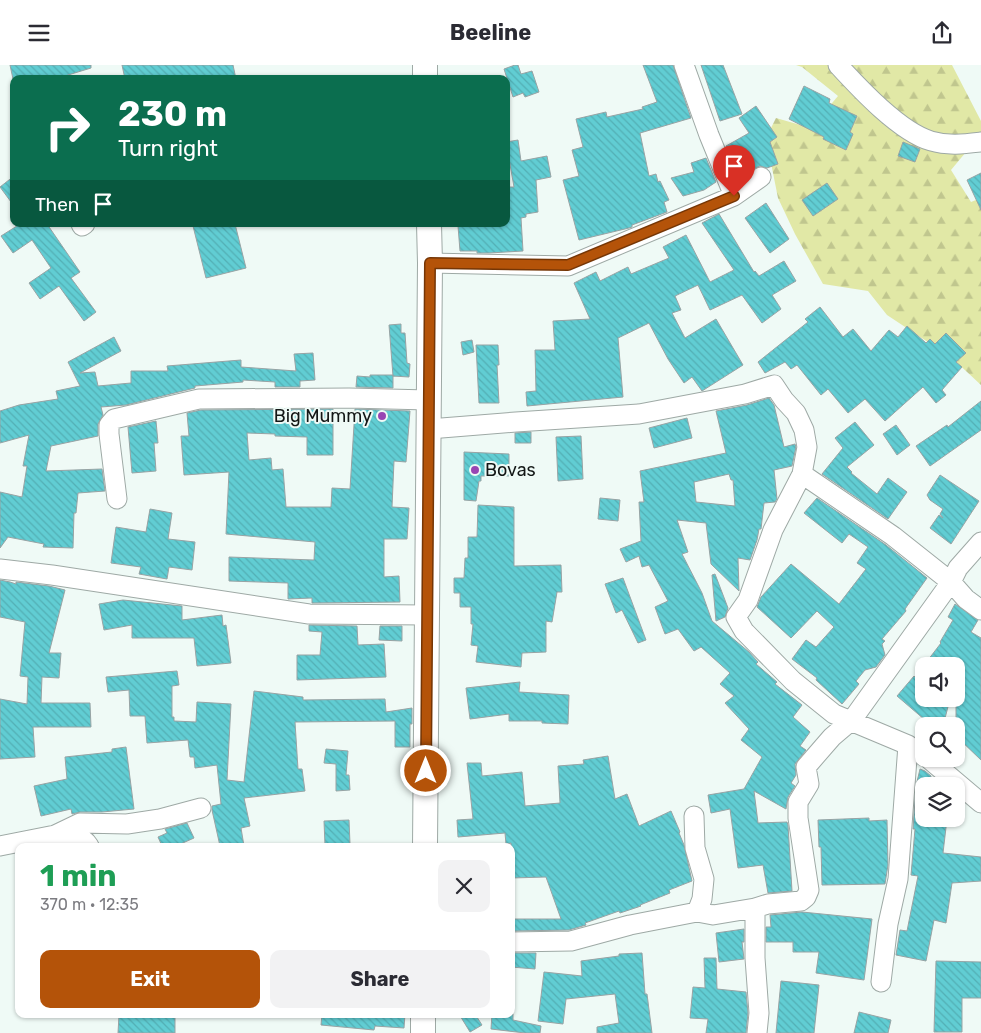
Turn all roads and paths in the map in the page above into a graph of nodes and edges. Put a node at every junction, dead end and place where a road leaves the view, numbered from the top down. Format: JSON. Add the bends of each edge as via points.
{"nodes":[{"id":1,"x":684,"y":65,"type":"edge"},
{"id":2,"x":838,"y":65,"type":"edge"},
{"id":3,"x":981,"y":142,"type":"edge"},
{"id":4,"x":761,"y":177,"type":"dead end"},
{"id":5,"x":734,"y":196,"type":"junction"},
{"id":6,"x":429,"y":227,"type":"edge"},
{"id":7,"x":430,"y":263,"type":"junction"},
{"id":8,"x":428,"y":400,"type":"junction"},
{"id":9,"x":429,"y":429,"type":"junction"},
{"id":10,"x":802,"y":474,"type":"junction"},
{"id":11,"x":117,"y":499,"type":"dead end"},
{"id":12,"x":981,"y":542,"type":"edge"},
{"id":13,"x":0,"y":569,"type":"edge"},
{"id":14,"x":951,"y":582,"type":"junction"},
{"id":15,"x":981,"y":610,"type":"edge"},
{"id":16,"x":426,"y":615,"type":"junction"},
{"id":17,"x":843,"y":717,"type":"junction"},
{"id":18,"x":908,"y":745,"type":"junction"},
{"id":19,"x":915,"y":750,"type":"edge"},
{"id":20,"x":938,"y":767,"type":"edge"},
{"id":21,"x":981,"y":803,"type":"edge"},
{"id":22,"x":201,"y":807,"type":"dead end"},
{"id":23,"x":694,"y":815,"type":"dead end"},
{"id":24,"x":55,"y":835,"type":"junction"},
{"id":25,"x":87,"y":843,"type":"edge"},
{"id":26,"x":425,"y":843,"type":"edge"},
{"id":27,"x":0,"y":846,"type":"edge"},
{"id":28,"x":755,"y":908,"type":"junction"},
{"id":29,"x":697,"y":912,"type":"junction"},
{"id":30,"x":515,"y":942,"type":"edge"},
{"id":31,"x":881,"y":982,"type":"dead end"},
{"id":32,"x":423,"y":1018,"type":"edge"},
{"id":33,"x":423,"y":1033,"type":"edge"},
{"id":34,"x":758,"y":1033,"type":"edge"}],
"edges":[{"from":1,"to":5,"type":"street"},
{"from":2,"to":3,"type":"street","via":[[905,128],[930,141],[956,145]]},
{"from":4,"to":5,"type":"street"},
{"from":5,"to":7,"type":"street","via":[[568,265]]},
{"from":6,"to":7,"type":"main road"},
{"from":7,"to":8,"type":"main road"},
{"from":8,"to":9,"type":"main road"},
{"from":8,"to":11,"type":"street","via":[[199,399],[114,419],[109,425],[109,434]]},
{"from":9,"to":10,"type":"street","via":[[639,414],[745,394],[774,385],[796,413],[804,430],[806,447]]},
{"from":9,"to":16,"type":"main road"},
{"from":10,"to":14,"type":"street","via":[[893,536]]},
{"from":10,"to":17,"type":"street","via":[[774,530],[748,600],[736,617],[744,631],[793,681]]},
{"from":12,"to":14,"type":"street","via":[[958,568]]},
{"from":13,"to":16,"type":"street","via":[[310,614]]},
{"from":14,"to":15,"type":"street"},
{"from":14,"to":17,"type":"street"},
{"from":16,"to":26,"type":"main road"},
{"from":17,"to":18,"type":"street"},
{"from":17,"to":28,"type":"street","via":[[832,737],[806,767],[809,784],[798,803],[808,890],[806,897],[801,901]]},
{"from":18,"to":19,"type":"street"},
{"from":18,"to":31,"type":"street","via":[[898,879],[888,924]]},
{"from":20,"to":21,"type":"street"},
{"from":22,"to":24,"type":"street","via":[[160,819],[127,824],[80,823]]},
{"from":23,"to":29,"type":"street","via":[[695,848],[704,879]]},
{"from":24,"to":25,"type":"street","via":[[74,833]]},
{"from":24,"to":27,"type":"street"},
{"from":28,"to":29,"type":"street","via":[[713,915]]},
{"from":28,"to":34,"type":"street"},
{"from":29,"to":30,"type":"street","via":[[570,941]]},
{"from":32,"to":33,"type":"main road"}]}
